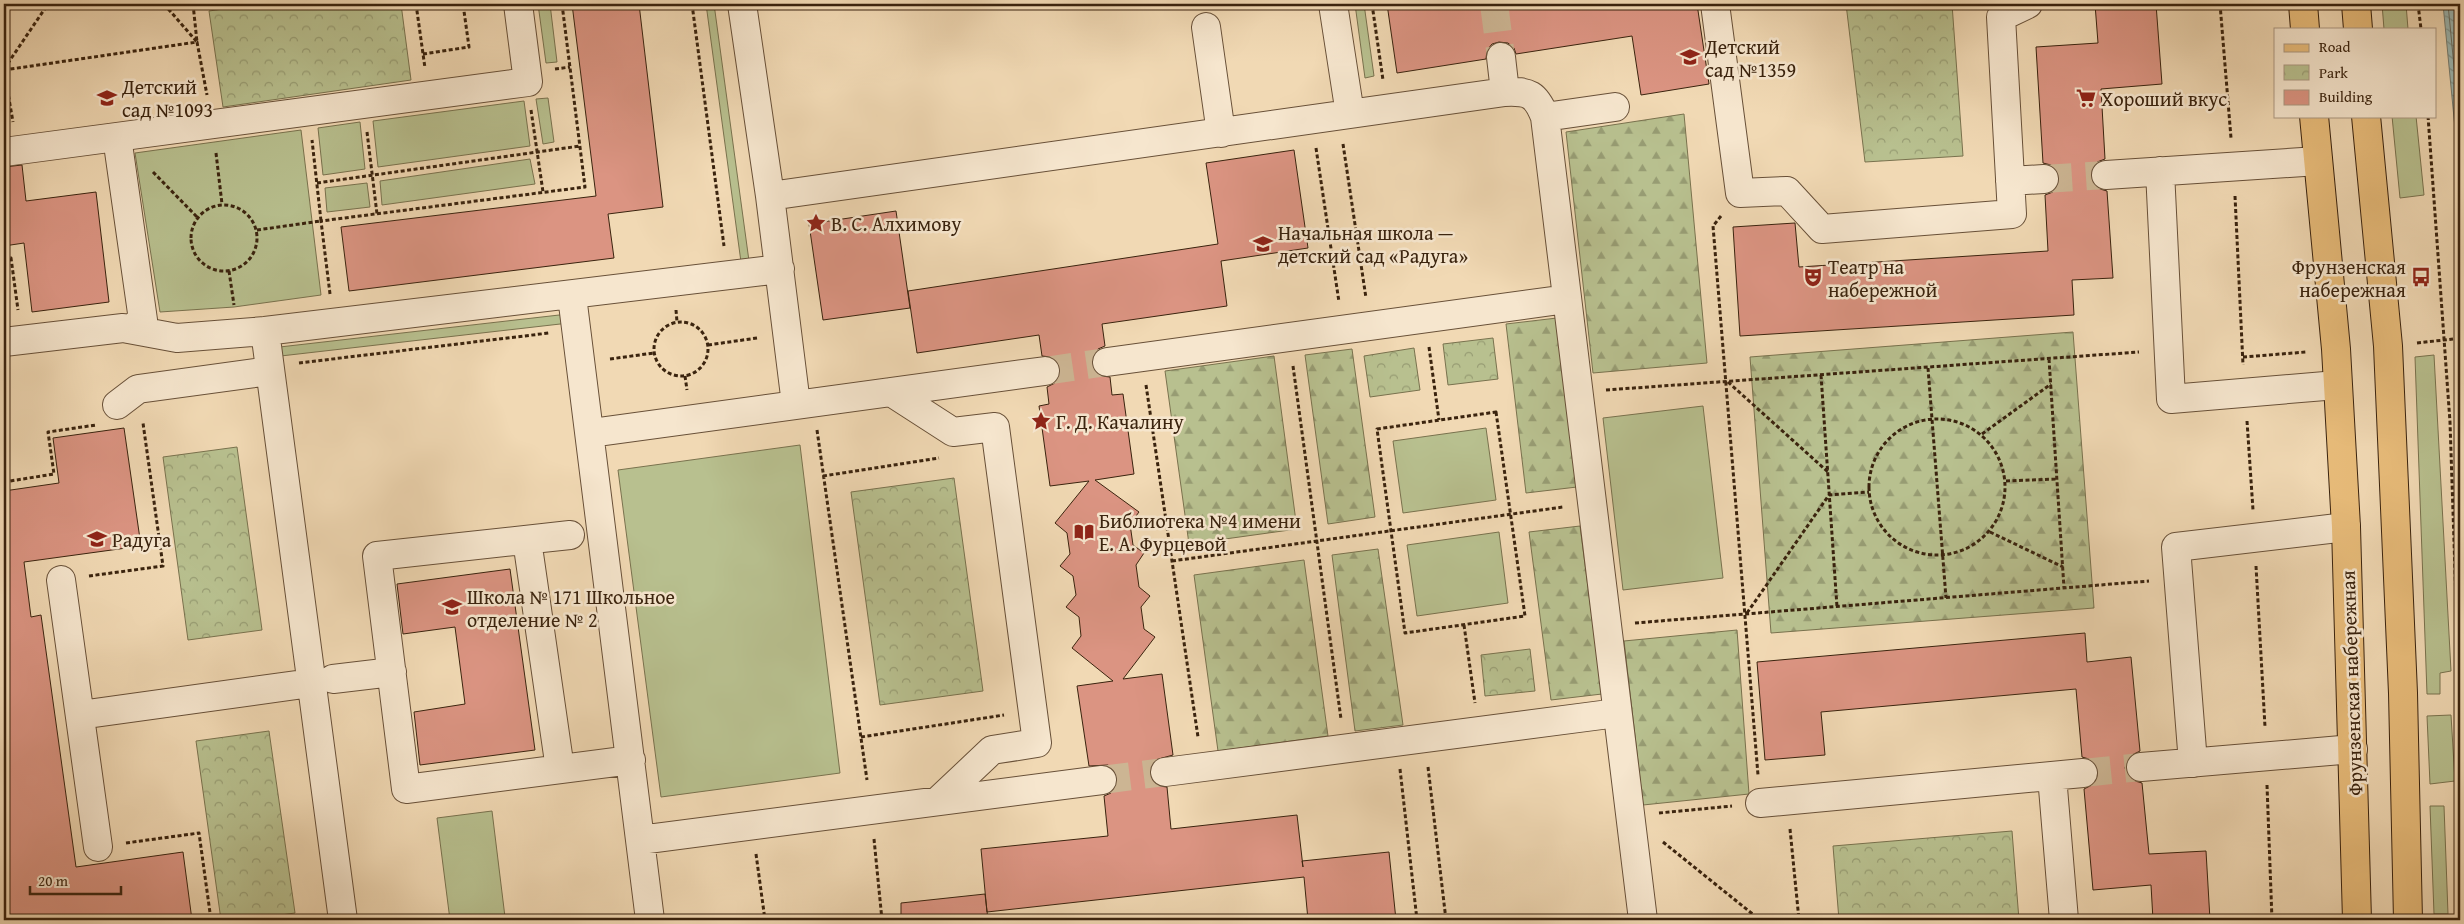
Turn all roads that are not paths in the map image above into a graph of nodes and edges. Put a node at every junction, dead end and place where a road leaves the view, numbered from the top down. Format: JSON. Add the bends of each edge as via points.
{"nodes":[{"id":1,"x":518,"y":4,"type":"edge"},
{"id":2,"x":742,"y":4,"type":"edge"},
{"id":3,"x":1333,"y":4,"type":"edge"},
{"id":4,"x":1715,"y":4,"type":"edge"},
{"id":5,"x":2028,"y":4,"type":"edge"},
{"id":6,"x":2303,"y":4,"type":"edge"},
{"id":7,"x":2356,"y":4,"type":"edge"},
{"id":8,"x":1206,"y":27,"type":"dead end"},
{"id":9,"x":2305,"y":28,"type":"edge"},
{"id":10,"x":2358,"y":28,"type":"edge"},
{"id":11,"x":1501,"y":57,"type":"tunnel mouth"},
{"id":12,"x":1505,"y":92,"type":"junction"},
{"id":13,"x":1615,"y":107,"type":"dead end"},
{"id":14,"x":1345,"y":115,"type":"junction"},
{"id":15,"x":1545,"y":117,"type":"junction"},
{"id":16,"x":2314,"y":118,"type":"edge"},
{"id":17,"x":2366,"y":118,"type":"edge"},
{"id":18,"x":1221,"y":133,"type":"junction"},
{"id":19,"x":117,"y":137,"type":"junction"},
{"id":20,"x":11,"y":151,"type":"edge"},
{"id":21,"x":2318,"y":161,"type":"junction"},
{"id":22,"x":2160,"y":171,"type":"junction"},
{"id":23,"x":2106,"y":175,"type":"tunnel mouth"},
{"id":24,"x":2044,"y":179,"type":"tunnel mouth"},
{"id":25,"x":2010,"y":181,"type":"junction"},
{"id":26,"x":770,"y":196,"type":"junction"},
{"id":27,"x":780,"y":269,"type":"junction"},
{"id":28,"x":572,"y":296,"type":"junction"},
{"id":29,"x":1567,"y":299,"type":"junction"},
{"id":30,"x":130,"y":329,"type":"junction"},
{"id":31,"x":265,"y":331,"type":"junction"},
{"id":32,"x":13,"y":341,"type":"edge"},
{"id":33,"x":1107,"y":362,"type":"tunnel mouth"},
{"id":34,"x":269,"y":369,"type":"junction"},
{"id":35,"x":1044,"y":371,"type":"tunnel mouth"},
{"id":36,"x":2338,"y":385,"type":"junction"},
{"id":37,"x":891,"y":392,"type":"junction"},
{"id":38,"x":804,"y":403,"type":"junction"},
{"id":39,"x":110,"y":415,"type":"road end"},
{"id":40,"x":591,"y":434,"type":"junction"},
{"id":41,"x":2346,"y":527,"type":"junction"},
{"id":42,"x":570,"y":535,"type":"dead end"},
{"id":43,"x":527,"y":540,"type":"junction"},
{"id":44,"x":61,"y":580,"type":"road end"},
{"id":45,"x":392,"y":672,"type":"junction"},
{"id":46,"x":322,"y":681,"type":"junction"},
{"id":47,"x":1617,"y":712,"type":"junction"},
{"id":48,"x":80,"y":716,"type":"junction"},
{"id":49,"x":2353,"y":749,"type":"junction"},
{"id":50,"x":630,"y":760,"type":"junction"},
{"id":51,"x":2194,"y":763,"type":"junction"},
{"id":52,"x":2141,"y":768,"type":"tunnel mouth"},
{"id":53,"x":560,"y":770,"type":"junction"},
{"id":54,"x":1165,"y":772,"type":"tunnel mouth"},
{"id":55,"x":2083,"y":773,"type":"tunnel mouth"},
{"id":56,"x":2052,"y":776,"type":"junction"},
{"id":57,"x":1102,"y":780,"type":"tunnel mouth"},
{"id":58,"x":938,"y":801,"type":"junction"},
{"id":59,"x":1760,"y":803,"type":"road end"},
{"id":60,"x":640,"y":840,"type":"junction"},
{"id":61,"x":98,"y":847,"type":"road end"},
{"id":62,"x":343,"y":920,"type":"edge"},
{"id":63,"x":650,"y":920,"type":"edge"},
{"id":64,"x":1643,"y":920,"type":"edge"},
{"id":65,"x":2064,"y":920,"type":"edge"},
{"id":66,"x":2357,"y":920,"type":"edge"},
{"id":67,"x":2408,"y":920,"type":"edge"}],
"edges":[{"from":1,"to":19,"type":"lane","via":[[528,82]]},
{"from":2,"to":26,"type":"lane"},
{"from":3,"to":14,"type":"lane"},
{"from":4,"to":25,"type":"lane","via":[[1740,193],[1787,191],[1822,229],[2012,214]]},
{"from":5,"to":25,"type":"lane","via":[[2001,17]]},
{"from":6,"to":9,"type":"main road"},
{"from":7,"to":10,"type":"main road"},
{"from":8,"to":18,"type":"lane"},
{"from":11,"to":12,"type":"lane"},
{"from":12,"to":14,"type":"lane"},
{"from":12,"to":15,"type":"lane","via":[[1524,91],[1538,100]]},
{"from":13,"to":15,"type":"lane"},
{"from":14,"to":18,"type":"lane"},
{"from":15,"to":29,"type":"lane"},
{"from":16,"to":21,"type":"main road","name":"Фрунзенская набережная"},
{"from":17,"to":67,"type":"main road","via":[[2388,346],[2403,693]]},
{"from":18,"to":26,"type":"lane"},
{"from":19,"to":20,"type":"lane"},
{"from":19,"to":30,"type":"lane","via":[[143,320]]},
{"from":21,"to":22,"type":"lane"},
{"from":21,"to":36,"type":"main road","name":"Фрунзенская набережная"},
{"from":22,"to":23,"type":"lane"},
{"from":22,"to":36,"type":"lane","via":[[2172,399]]},
{"from":24,"to":25,"type":"lane"},
{"from":26,"to":27,"type":"lane"},
{"from":27,"to":28,"type":"lane"},
{"from":27,"to":38,"type":"lane","via":[[787,334]]},
{"from":28,"to":31,"type":"lane"},
{"from":28,"to":40,"type":"lane"},
{"from":29,"to":33,"type":"lane"},
{"from":29,"to":47,"type":"lane"},
{"from":30,"to":31,"type":"lane","via":[[177,338]]},
{"from":30,"to":32,"type":"lane"},
{"from":31,"to":34,"type":"lane"},
{"from":34,"to":39,"type":"lane","via":[[138,388]]},
{"from":34,"to":46,"type":"lane"},
{"from":35,"to":37,"type":"lane"},
{"from":36,"to":41,"type":"main road","name":"Фрунзенская набережная"},
{"from":37,"to":38,"type":"lane"},
{"from":37,"to":58,"type":"lane","via":[[953,432],[995,427],[1038,743],[992,750]]},
{"from":38,"to":40,"type":"lane"},
{"from":40,"to":50,"type":"lane"},
{"from":41,"to":49,"type":"main road","name":"Фрунзенская набережная"},
{"from":41,"to":51,"type":"lane","via":[[2176,547]]},
{"from":42,"to":43,"type":"lane"},
{"from":43,"to":45,"type":"lane","via":[[378,556]]},
{"from":43,"to":53,"type":"lane"},
{"from":44,"to":48,"type":"lane"},
{"from":45,"to":46,"type":"lane"},
{"from":45,"to":53,"type":"lane","via":[[406,789]]},
{"from":46,"to":48,"type":"lane"},
{"from":46,"to":62,"type":"lane"},
{"from":47,"to":54,"type":"lane"},
{"from":47,"to":64,"type":"lane"},
{"from":48,"to":61,"type":"lane"},
{"from":49,"to":51,"type":"lane"},
{"from":49,"to":66,"type":"main road","name":"Фрунзенская набережная"},
{"from":50,"to":53,"type":"lane"},
{"from":50,"to":60,"type":"lane"},
{"from":51,"to":52,"type":"lane"},
{"from":55,"to":56,"type":"lane"},
{"from":56,"to":59,"type":"lane"},
{"from":56,"to":65,"type":"lane"},
{"from":57,"to":58,"type":"lane"},
{"from":58,"to":60,"type":"lane"},
{"from":60,"to":63,"type":"lane"}]}
